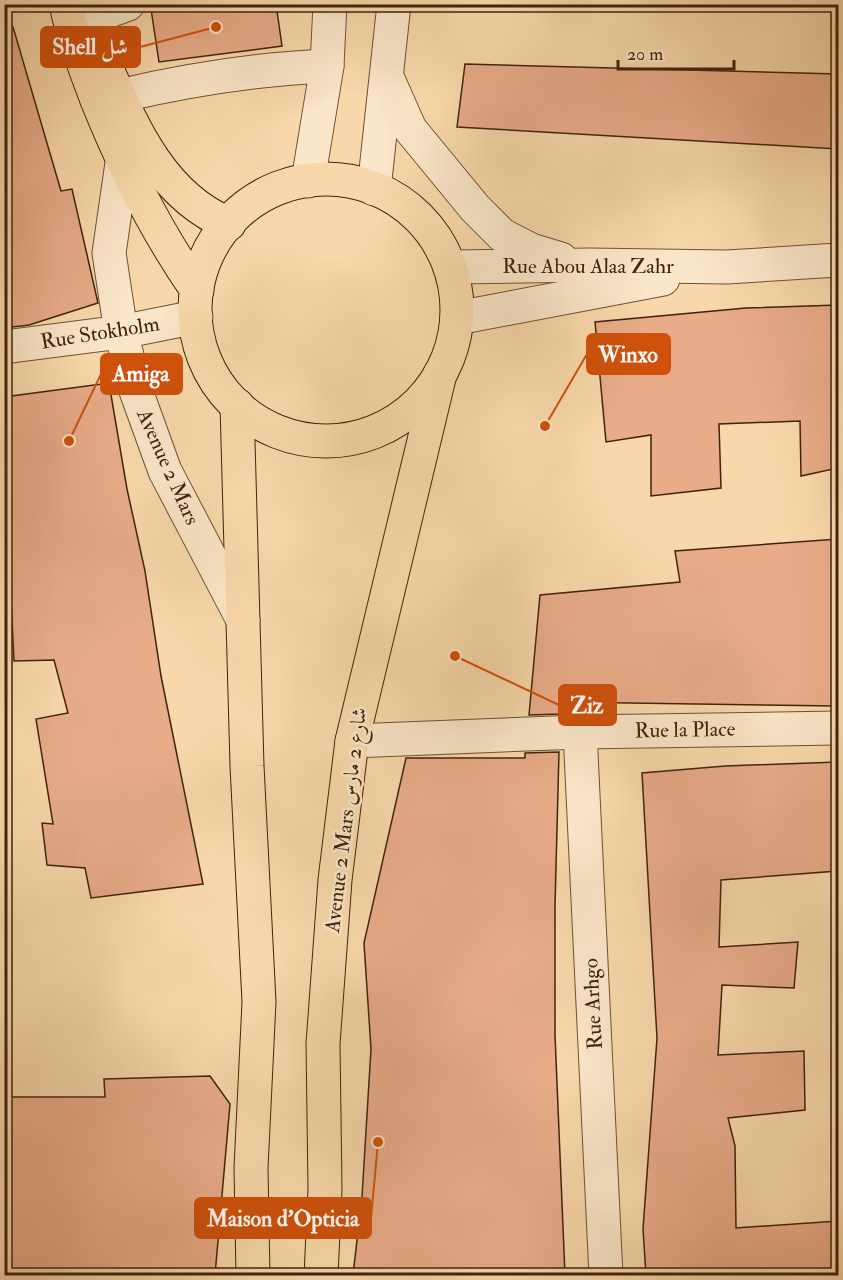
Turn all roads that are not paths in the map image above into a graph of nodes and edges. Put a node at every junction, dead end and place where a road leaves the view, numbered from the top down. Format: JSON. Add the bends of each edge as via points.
{"nodes":[{"id":1,"x":128,"y":4,"type":"edge"},
{"id":2,"x":330,"y":4,"type":"edge"},
{"id":3,"x":393,"y":4,"type":"edge"},
{"id":4,"x":75,"y":10,"type":"edge"},
{"id":5,"x":327,"y":66,"type":"junction"},
{"id":6,"x":387,"y":77,"type":"junction"},
{"id":7,"x":119,"y":96,"type":"junction"},
{"id":8,"x":122,"y":163,"type":"junction"},
{"id":9,"x":308,"y":181,"type":"junction"},
{"id":10,"x":374,"y":189,"type":"junction"},
{"id":11,"x":229,"y":224,"type":"junction"},
{"id":12,"x":838,"y":260,"type":"edge"},
{"id":13,"x":589,"y":264,"type":"junction"},
{"id":14,"x":450,"y":267,"type":"junction"},
{"id":15,"x":727,"y":267,"type":"junction"},
{"id":16,"x":196,"y":303,"type":"junction"},
{"id":17,"x":457,"y":318,"type":"junction"},
{"id":18,"x":121,"y":332,"type":"junction"},
{"id":19,"x":4,"y":347,"type":"edge"},
{"id":20,"x":440,"y":374,"type":"junction"},
{"id":21,"x":237,"y":405,"type":"junction"},
{"id":22,"x":243,"y":620,"type":"junction"},
{"id":23,"x":838,"y":728,"type":"edge"},
{"id":24,"x":580,"y":732,"type":"junction"},
{"id":25,"x":352,"y":741,"type":"junction"},
{"id":26,"x":253,"y":1275,"type":"edge"},
{"id":27,"x":321,"y":1275,"type":"edge"},
{"id":28,"x":606,"y":1275,"type":"edge"}],
"edges":[{"from":1,"to":4,"type":"street"},
{"from":2,"to":5,"type":"street"},
{"from":3,"to":6,"type":"street"},
{"from":4,"to":7,"type":"main road"},
{"from":4,"to":8,"type":"main road","via":[[72,36]]},
{"from":5,"to":7,"type":"street","via":[[212,77]]},
{"from":5,"to":9,"type":"street"},
{"from":6,"to":10,"type":"street"},
{"from":6,"to":13,"type":"street","via":[[410,129],[426,151],[502,235],[531,250]]},
{"from":7,"to":11,"type":"main road","via":[[169,182],[185,198]]},
{"from":8,"to":16,"type":"main road"},
{"from":8,"to":18,"type":"street","name":"Avenue 2 Mars","via":[[109,253]]},
{"from":9,"to":10,"type":"main road","via":[[341,181]]},
{"from":9,"to":11,"type":"main road","via":[[265,195]]},
{"from":10,"to":14,"type":"main road","via":[[396,200],[420,220],[440,244]]},
{"from":11,"to":16,"type":"main road","via":[[206,258]]},
{"from":12,"to":15,"type":"street","name":"Rue Abou Alaa Zahr"},
{"from":13,"to":14,"type":"street","name":"Rue Abou Alaa Zahr"},
{"from":13,"to":15,"type":"street","name":"Rue Abou Alaa Zahr"},
{"from":14,"to":17,"type":"main road"},
{"from":15,"to":17,"type":"street","name":"Rue Abou Alaa Zahr"},
{"from":16,"to":18,"type":"street","name":"Rue Stokholm"},
{"from":16,"to":21,"type":"main road","via":[[199,341],[208,365]]},
{"from":17,"to":20,"type":"main road","via":[[452,347]]},
{"from":18,"to":19,"type":"street","name":"Rue Stokholm"},
{"from":18,"to":22,"type":"street","name":"Avenue 2 Mars","via":[[136,391],[165,471]]},
{"from":20,"to":21,"type":"main road","via":[[423,398],[401,417],[375,432],[346,439],[287,435],[260,423]]},
{"from":20,"to":25,"type":"main road","name":"Avenue 2 Mars شارع 2 مارس"},
{"from":21,"to":22,"type":"main road"},
{"from":22,"to":26,"type":"main road","via":[[259,1002],[251,1168]]},
{"from":23,"to":24,"type":"street","name":"Rue la Place"},
{"from":24,"to":25,"type":"street","name":"Rue la Place"},
{"from":24,"to":28,"type":"street","name":"Rue Arhgo"},
{"from":25,"to":27,"type":"main road","name":"Avenue 2 Mars شارع 2 مارس","via":[[335,880],[323,1044],[325,1189]]}]}
